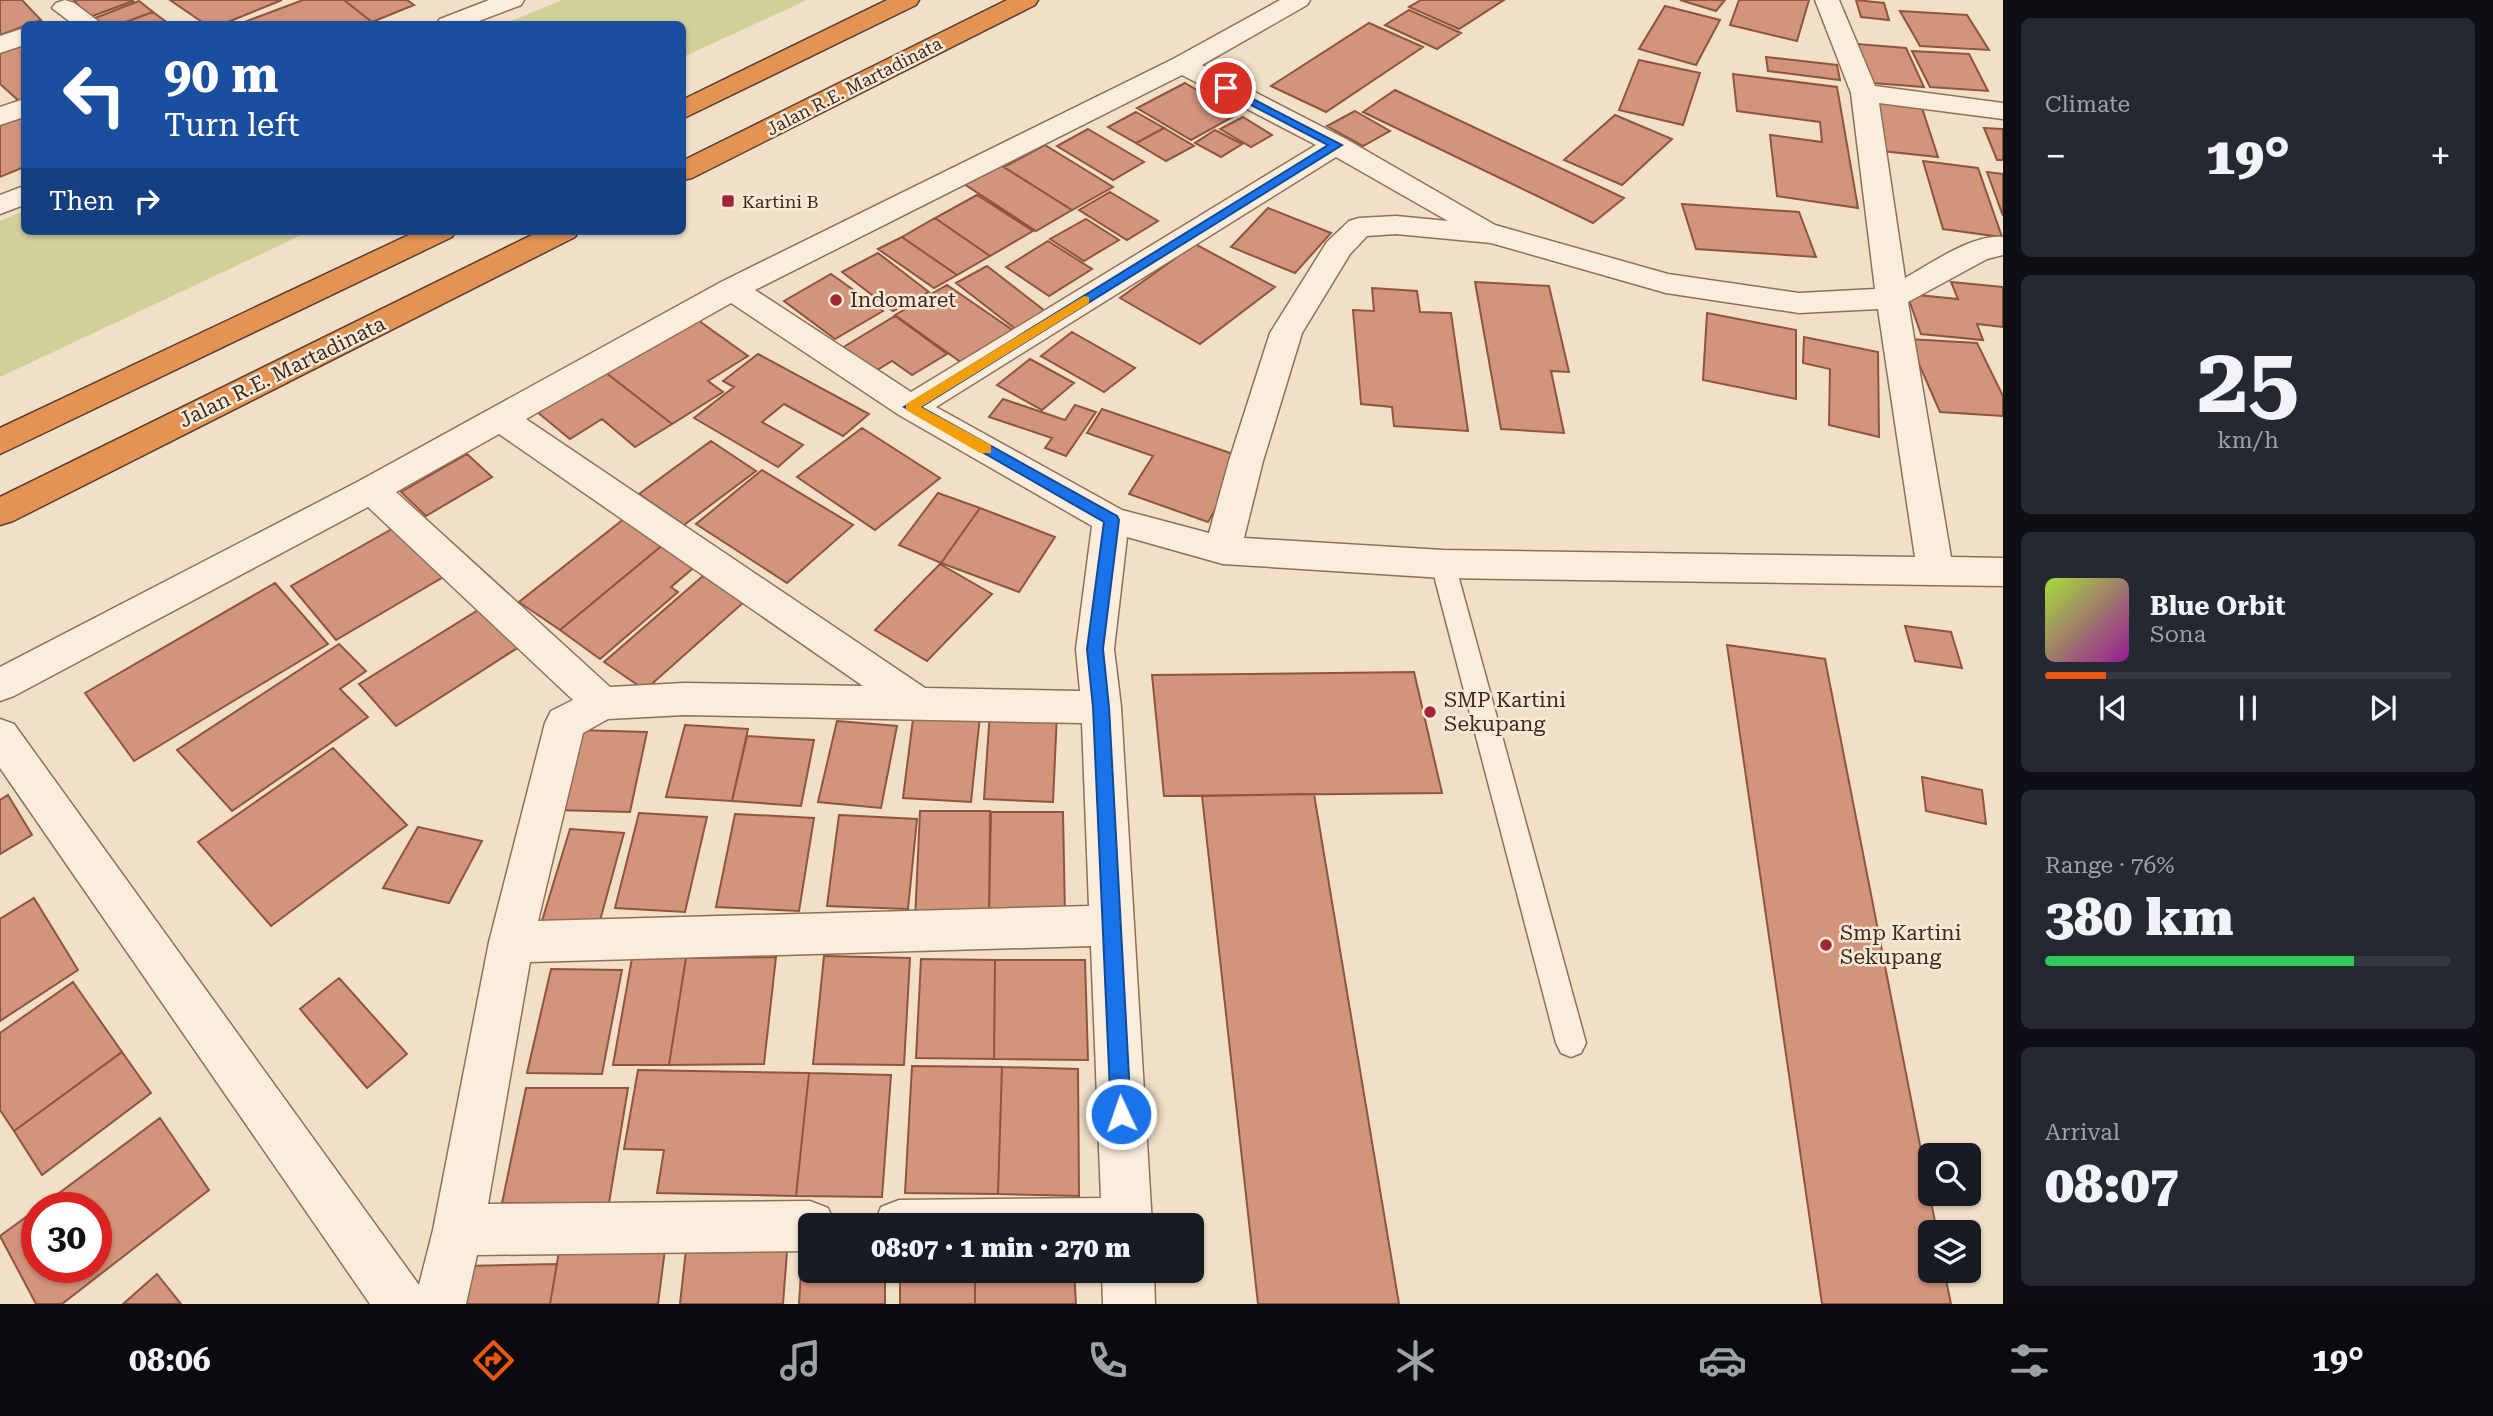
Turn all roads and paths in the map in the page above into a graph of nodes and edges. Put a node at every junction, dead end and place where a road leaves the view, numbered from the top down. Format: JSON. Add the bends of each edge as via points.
{"nodes":[{"id":1,"x":512,"y":0,"type":"edge"},
{"id":2,"x":907,"y":0,"type":"edge"},
{"id":3,"x":1026,"y":0,"type":"edge"},
{"id":4,"x":1298,"y":0,"type":"edge"},
{"id":5,"x":1826,"y":0,"type":"edge"},
{"id":6,"x":457,"y":21,"type":"edge"},
{"id":7,"x":21,"y":37,"type":"edge"},
{"id":8,"x":0,"y":45,"type":"edge"},
{"id":9,"x":1182,"y":65,"type":"junction"},
{"id":10,"x":1864,"y":93,"type":"junction"},
{"id":11,"x":21,"y":108,"type":"edge"},
{"id":12,"x":686,"y":109,"type":"edge"},
{"id":13,"x":2003,"y":111,"type":"edge"},
{"id":14,"x":0,"y":117,"type":"edge"},
{"id":15,"x":1336,"y":145,"type":"junction"},
{"id":16,"x":686,"y":170,"type":"edge"},
{"id":17,"x":21,"y":195,"type":"edge"},
{"id":18,"x":0,"y":205,"type":"edge"},
{"id":19,"x":1493,"y":234,"type":"junction"},
{"id":20,"x":433,"y":235,"type":"edge"},
{"id":21,"x":556,"y":235,"type":"edge"},
{"id":22,"x":2003,"y":246,"type":"edge"},
{"id":23,"x":356,"y":273,"type":"junction"},
{"id":24,"x":732,"y":289,"type":"junction"},
{"id":25,"x":1892,"y":298,"type":"junction"},
{"id":26,"x":402,"y":312,"type":"junction"},
{"id":27,"x":911,"y":407,"type":"junction"},
{"id":28,"x":502,"y":419,"type":"junction"},
{"id":29,"x":0,"y":442,"type":"edge"},
{"id":30,"x":371,"y":490,"type":"junction"},
{"id":31,"x":0,"y":512,"type":"edge"},
{"id":32,"x":1111,"y":520,"type":"junction"},
{"id":33,"x":1223,"y":550,"type":"junction"},
{"id":34,"x":1443,"y":564,"type":"junction"},
{"id":35,"x":1935,"y":570,"type":"junction"},
{"id":36,"x":2003,"y":572,"type":"edge"},
{"id":37,"x":0,"y":685,"type":"edge"},
{"id":38,"x":602,"y":703,"type":"junction"},
{"id":39,"x":919,"y":704,"type":"junction"},
{"id":40,"x":1101,"y":707,"type":"junction"},
{"id":41,"x":0,"y":736,"type":"edge"},
{"id":42,"x":1111,"y":925,"type":"junction"},
{"id":43,"x":511,"y":942,"type":"junction"},
{"id":44,"x":1571,"y":1042,"type":"dead end"},
{"id":45,"x":1126,"y":1213,"type":"edge"},
{"id":46,"x":798,"y":1226,"type":"edge"},
{"id":47,"x":458,"y":1230,"type":"junction"},
{"id":48,"x":1128,"y":1283,"type":"edge"},
{"id":49,"x":401,"y":1304,"type":"edge"},
{"id":50,"x":440,"y":1304,"type":"edge"},
{"id":51,"x":1129,"y":1304,"type":"edge"}],
"edges":[{"from":1,"to":6,"type":"street"},
{"from":2,"to":12,"type":"highway"},
{"from":3,"to":16,"type":"highway","name":"Jalan R.E. Martadinata"},
{"from":4,"to":9,"type":"street"},
{"from":5,"to":10,"type":"street"},
{"from":7,"to":8,"type":"street"},
{"from":9,"to":15,"type":"street"},
{"from":9,"to":24,"type":"street"},
{"from":10,"to":13,"type":"street"},
{"from":10,"to":25,"type":"street"},
{"from":11,"to":14,"type":"street"},
{"from":15,"to":19,"type":"street"},
{"from":15,"to":27,"type":"street"},
{"from":17,"to":18,"type":"street"},
{"from":19,"to":25,"type":"street","via":[[1666,283],[1799,303]]},
{"from":19,"to":33,"type":"street","via":[[1396,225],[1359,227],[1338,249],[1286,333],[1245,461]]},
{"from":20,"to":23,"type":"highway"},
{"from":21,"to":26,"type":"highway","name":"Jalan R.E. Martadinata"},
{"from":22,"to":25,"type":"street","via":[[1976,252]]},
{"from":23,"to":26,"type":"highway"},
{"from":23,"to":29,"type":"highway"},
{"from":24,"to":27,"type":"street"},
{"from":24,"to":28,"type":"street"},
{"from":25,"to":35,"type":"street"},
{"from":26,"to":31,"type":"highway","name":"Jalan R.E. Martadinata"},
{"from":27,"to":32,"type":"street"},
{"from":28,"to":30,"type":"street"},
{"from":28,"to":39,"type":"street"},
{"from":30,"to":37,"type":"street"},
{"from":30,"to":38,"type":"street"},
{"from":32,"to":33,"type":"street"},
{"from":32,"to":40,"type":"street","via":[[1095,649]]},
{"from":33,"to":34,"type":"street"},
{"from":34,"to":35,"type":"street"},
{"from":34,"to":44,"type":"lane"},
{"from":35,"to":36,"type":"street"},
{"from":38,"to":39,"type":"street","via":[[684,699]]},
{"from":38,"to":43,"type":"street","via":[[565,723]]},
{"from":39,"to":40,"type":"street"},
{"from":40,"to":42,"type":"street"},
{"from":41,"to":49,"type":"street"},
{"from":42,"to":43,"type":"street"},
{"from":42,"to":45,"type":"street"},
{"from":43,"to":47,"type":"street"},
{"from":46,"to":47,"type":"street"},
{"from":47,"to":50,"type":"street"},
{"from":48,"to":51,"type":"street"}]}
